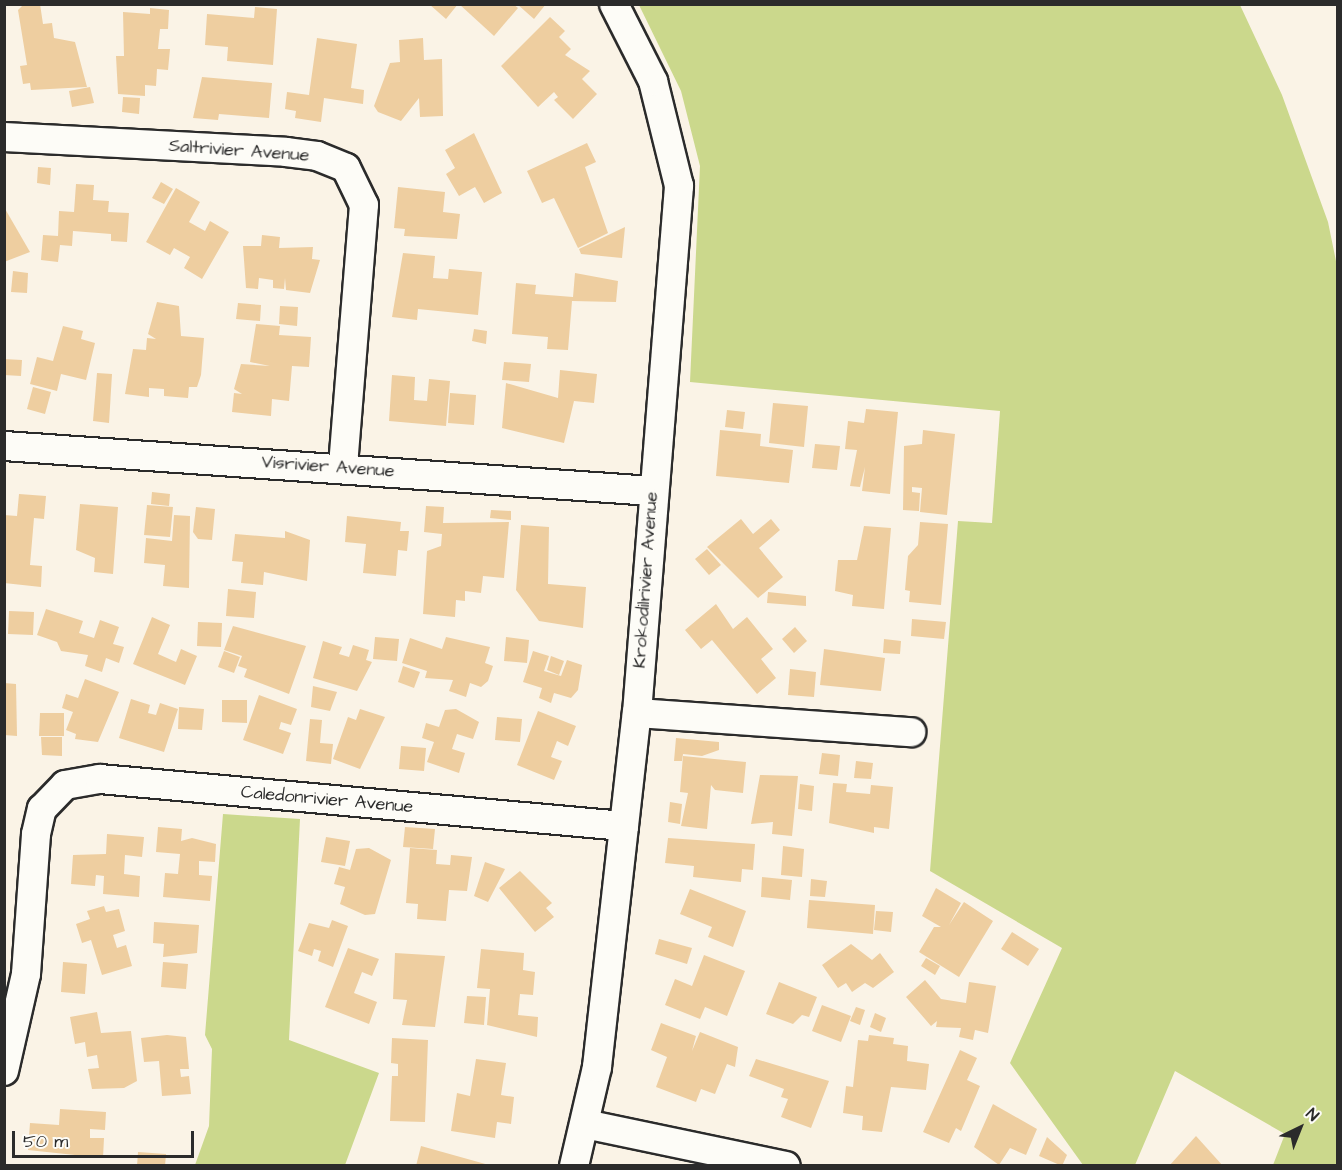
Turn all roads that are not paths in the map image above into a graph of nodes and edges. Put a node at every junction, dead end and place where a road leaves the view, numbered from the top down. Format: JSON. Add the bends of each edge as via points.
{"nodes":[{"id":1,"x":614,"y":4,"type":"edge"},
{"id":2,"x":4,"y":137,"type":"edge"},
{"id":3,"x":4,"y":446,"type":"edge"},
{"id":4,"x":343,"y":467,"type":"junction"},
{"id":5,"x":652,"y":491,"type":"junction"},
{"id":6,"x":637,"y":713,"type":"junction"},
{"id":7,"x":911,"y":732,"type":"dead end"},
{"id":8,"x":624,"y":826,"type":"junction"},
{"id":9,"x":16,"y":972,"type":"edge"},
{"id":10,"x":4,"y":1071,"type":"edge"},
{"id":11,"x":585,"y":1124,"type":"junction"},
{"id":12,"x":574,"y":1166,"type":"edge"},
{"id":13,"x":786,"y":1166,"type":"edge"}],
"edges":[{"from":1,"to":5,"type":"street","name":"Krokodilrivier Avenue","via":[[653,81],[679,186]]},
{"from":2,"to":4,"type":"street","name":"Saltrivier Avenue","via":[[286,152],[317,156],[346,168],[364,205]]},
{"from":3,"to":4,"type":"street","name":"Visrivier Avenue"},
{"from":4,"to":5,"type":"street","name":"Visrivier Avenue"},
{"from":5,"to":6,"type":"street","name":"Krokodilrivier Avenue"},
{"from":6,"to":7,"type":"street"},
{"from":6,"to":8,"type":"street","name":"Krokodilrivier Avenue"},
{"from":8,"to":9,"type":"street","name":"Caledonrivier Avenue","via":[[100,779],[65,785],[42,809]]},
{"from":8,"to":11,"type":"street","name":"Krokodilrivier Avenue"},
{"from":9,"to":10,"type":"street"},
{"from":11,"to":12,"type":"street","name":"Krokodilrivier Avenue"},
{"from":11,"to":13,"type":"street"}]}
